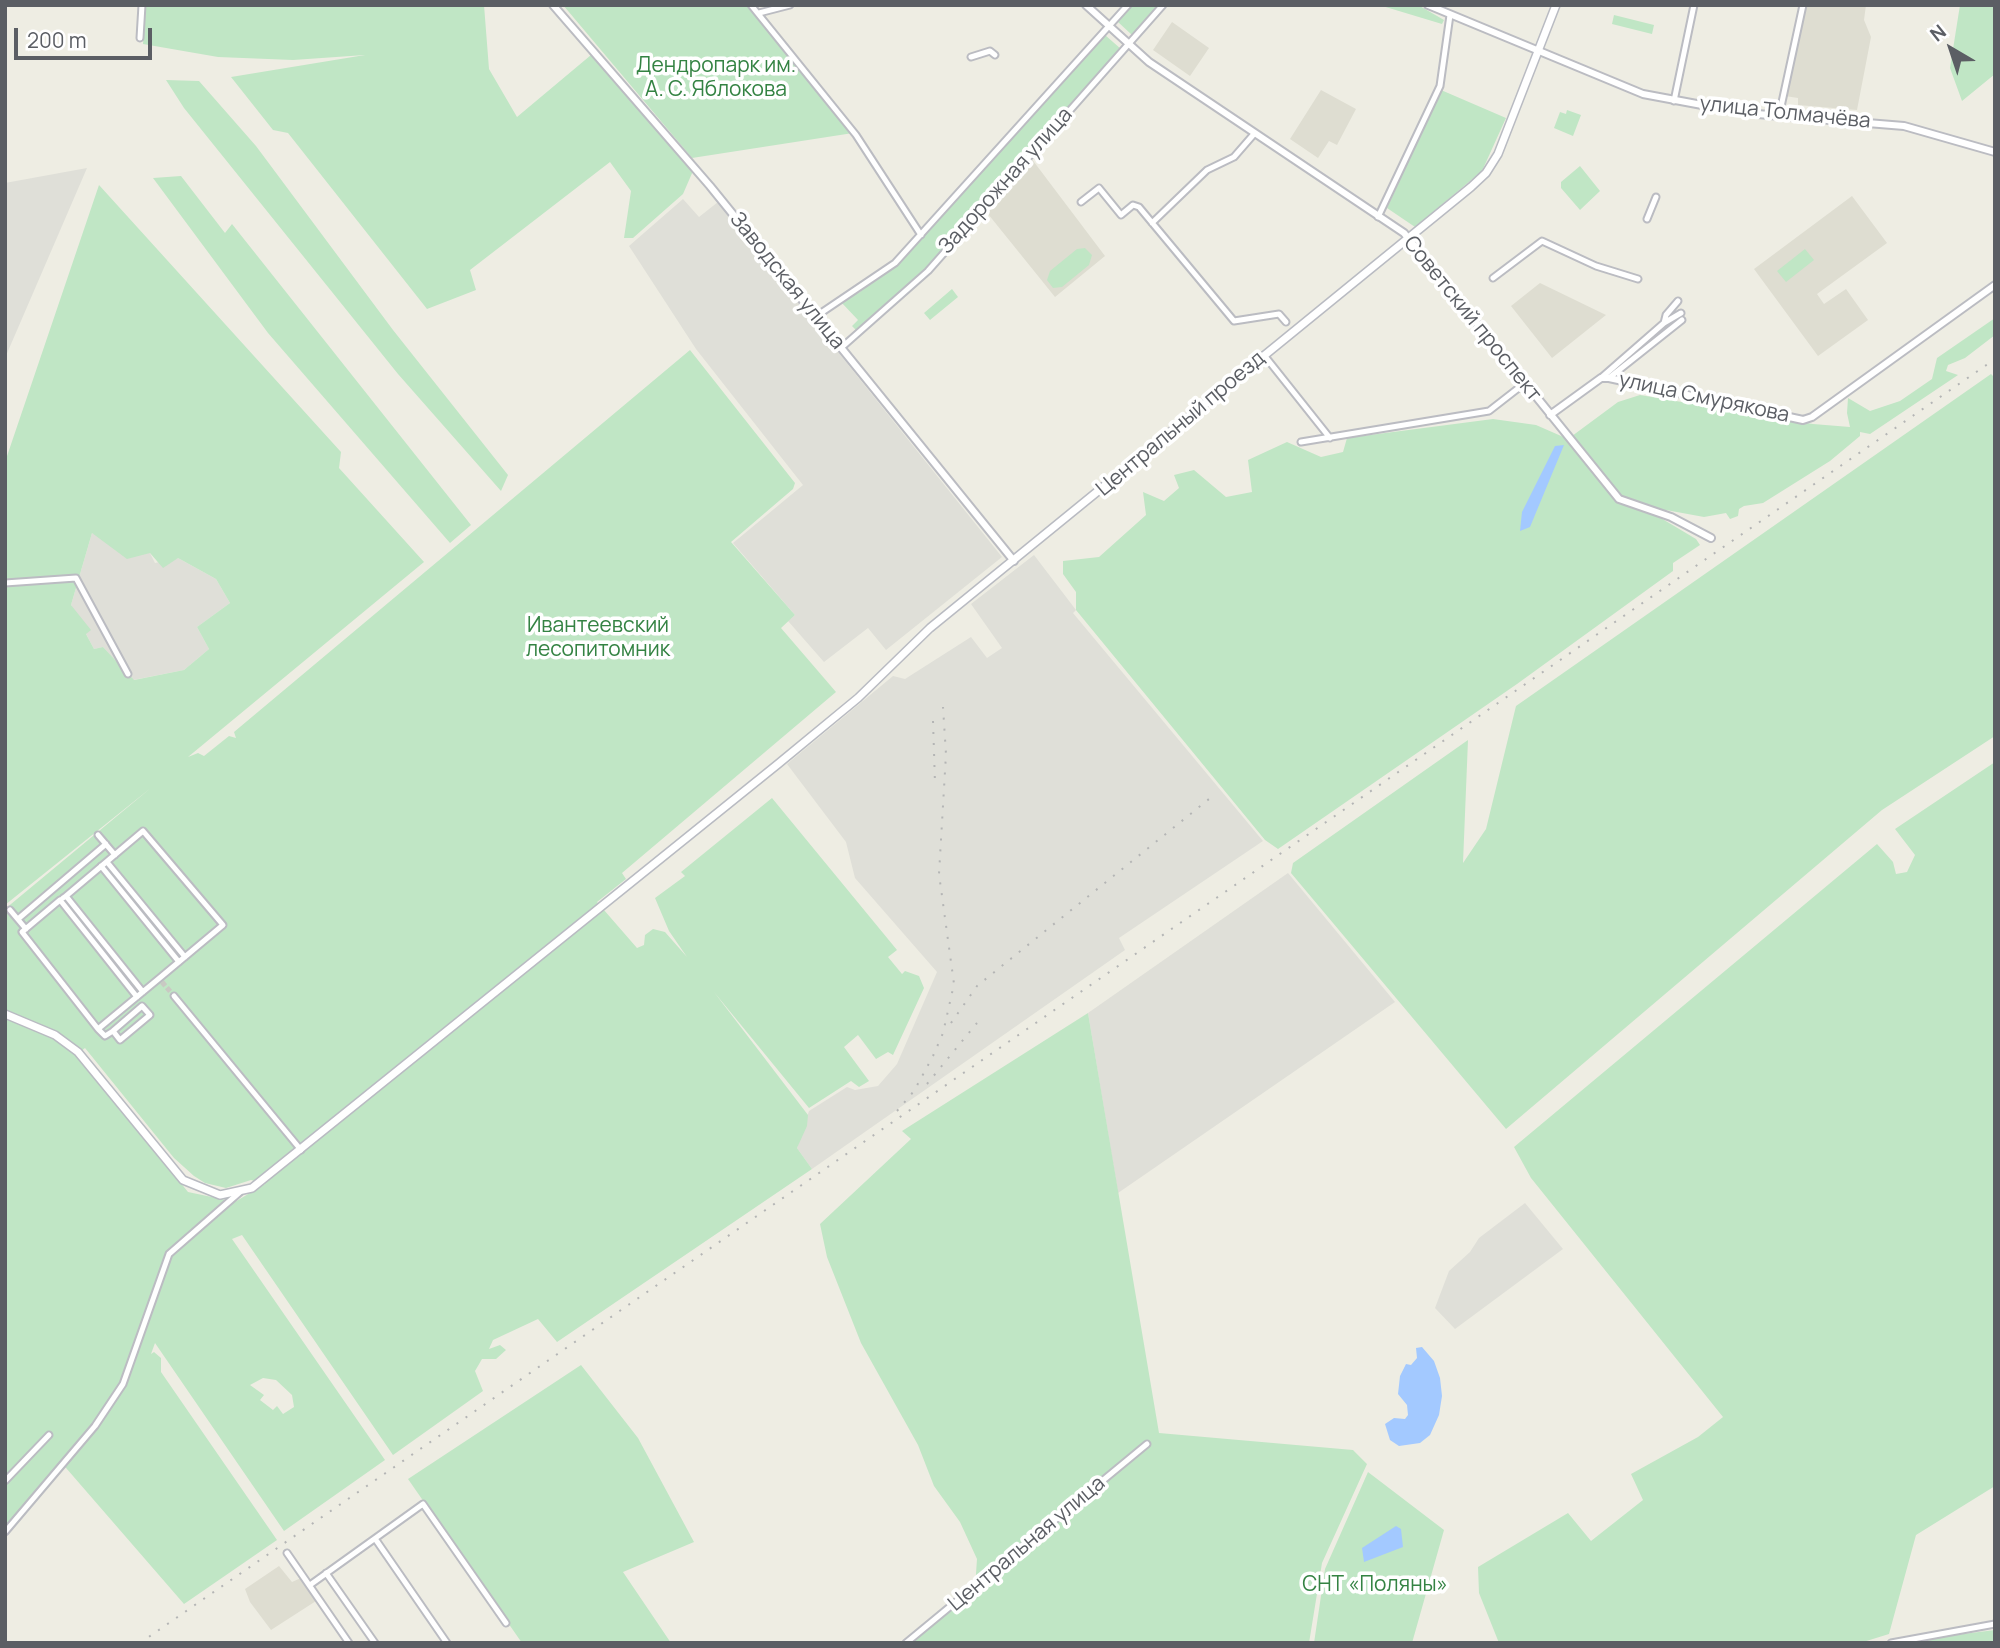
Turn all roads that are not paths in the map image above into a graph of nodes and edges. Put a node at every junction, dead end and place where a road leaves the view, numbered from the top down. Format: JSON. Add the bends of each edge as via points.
{"nodes":[{"id":1,"x":142,"y":5,"type":"edge"},
{"id":2,"x":553,"y":5,"type":"edge"},
{"id":3,"x":751,"y":5,"type":"edge"},
{"id":4,"x":790,"y":5,"type":"edge"},
{"id":5,"x":1086,"y":5,"type":"edge"},
{"id":6,"x":1128,"y":5,"type":"edge"},
{"id":7,"x":1163,"y":5,"type":"edge"},
{"id":8,"x":1428,"y":5,"type":"edge"},
{"id":9,"x":1556,"y":5,"type":"edge"},
{"id":10,"x":1693,"y":5,"type":"edge"},
{"id":11,"x":1803,"y":5,"type":"edge"},
{"id":12,"x":1437,"y":7,"type":"edge"},
{"id":13,"x":759,"y":13,"type":"junction"},
{"id":14,"x":1450,"y":15,"type":"junction"},
{"id":15,"x":1109,"y":27,"type":"junction"},
{"id":16,"x":140,"y":38,"type":"dead end"},
{"id":17,"x":1128,"y":44,"type":"junction"},
{"id":18,"x":1539,"y":52,"type":"junction"},
{"id":19,"x":995,"y":55,"type":"dead end"},
{"id":20,"x":971,"y":57,"type":"dead end"},
{"id":21,"x":1674,"y":101,"type":"junction"},
{"id":22,"x":1779,"y":116,"type":"junction"},
{"id":23,"x":1254,"y":134,"type":"junction"},
{"id":24,"x":1995,"y":152,"type":"edge"},
{"id":25,"x":1656,"y":197,"type":"dead end"},
{"id":26,"x":1081,"y":202,"type":"dead end"},
{"id":27,"x":1378,"y":217,"type":"junction"},
{"id":28,"x":1647,"y":219,"type":"dead end"},
{"id":29,"x":1152,"y":223,"type":"junction"},
{"id":30,"x":921,"y":235,"type":"junction"},
{"id":31,"x":1409,"y":238,"type":"junction"},
{"id":32,"x":1493,"y":278,"type":"dead end"},
{"id":33,"x":1638,"y":279,"type":"dead end"},
{"id":34,"x":1995,"y":285,"type":"edge"},
{"id":35,"x":1678,"y":302,"type":"dead end"},
{"id":36,"x":816,"y":317,"type":"junction"},
{"id":37,"x":1286,"y":322,"type":"dead end"},
{"id":38,"x":1664,"y":323,"type":"junction"},
{"id":39,"x":841,"y":348,"type":"junction"},
{"id":40,"x":1264,"y":355,"type":"junction"},
{"id":41,"x":1605,"y":378,"type":"junction"},
{"id":42,"x":1525,"y":383,"type":"junction"},
{"id":43,"x":1550,"y":415,"type":"junction"},
{"id":44,"x":1330,"y":438,"type":"junction"},
{"id":45,"x":1301,"y":442,"type":"dead end"},
{"id":46,"x":1711,"y":538,"type":"dead end"},
{"id":47,"x":1014,"y":561,"type":"junction"},
{"id":48,"x":5,"y":583,"type":"edge"},
{"id":49,"x":128,"y":674,"type":"dead end"},
{"id":50,"x":98,"y":835,"type":"dead end"},
{"id":51,"x":106,"y":844,"type":"junction"},
{"id":52,"x":115,"y":855,"type":"junction"},
{"id":53,"x":104,"y":864,"type":"junction"},
{"id":54,"x":63,"y":898,"type":"junction"},
{"id":55,"x":10,"y":910,"type":"dead end"},
{"id":56,"x":18,"y":919,"type":"junction"},
{"id":57,"x":26,"y":929,"type":"junction"},
{"id":58,"x":185,"y":957,"type":"junction"},
{"id":59,"x":179,"y":962,"type":"junction"},
{"id":60,"x":143,"y":992,"type":"junction"},
{"id":61,"x":174,"y":996,"type":"tunnel mouth"},
{"id":62,"x":137,"y":997,"type":"junction"},
{"id":63,"x":5,"y":1014,"type":"edge"},
{"id":64,"x":98,"y":1029,"type":"junction"},
{"id":65,"x":113,"y":1031,"type":"junction"},
{"id":66,"x":301,"y":1150,"type":"junction"},
{"id":67,"x":240,"y":1192,"type":"junction"},
{"id":68,"x":49,"y":1435,"type":"dead end"},
{"id":69,"x":1147,"y":1444,"type":"dead end"},
{"id":70,"x":5,"y":1481,"type":"edge"},
{"id":71,"x":5,"y":1532,"type":"edge"},
{"id":72,"x":376,"y":1540,"type":"junction"},
{"id":73,"x":287,"y":1553,"type":"dead end"},
{"id":74,"x":326,"y":1573,"type":"junction"},
{"id":75,"x":310,"y":1585,"type":"junction"},
{"id":76,"x":506,"y":1622,"type":"dead end"},
{"id":77,"x":1995,"y":1624,"type":"edge"},
{"id":78,"x":349,"y":1643,"type":"edge"},
{"id":79,"x":375,"y":1643,"type":"edge"},
{"id":80,"x":447,"y":1643,"type":"edge"},
{"id":81,"x":906,"y":1643,"type":"edge"},
{"id":82,"x":1891,"y":1643,"type":"edge"}],
"edges":[{"from":1,"to":16,"type":"street"},
{"from":2,"to":36,"type":"street","name":"Заводская улица"},
{"from":3,"to":13,"type":"street"},
{"from":4,"to":13,"type":"street"},
{"from":5,"to":15,"type":"street","name":"Советский проспект"},
{"from":6,"to":15,"type":"street","name":"Задорожная улица"},
{"from":7,"to":17,"type":"street","name":"Задорожная улица"},
{"from":8,"to":12,"type":"street","name":"улица Толмачёва"},
{"from":9,"to":18,"type":"main road","name":"Центральный проезд"},
{"from":10,"to":21,"type":"street"},
{"from":11,"to":22,"type":"street"},
{"from":12,"to":14,"type":"street","name":"улица Толмачёва"},
{"from":13,"to":30,"type":"street","via":[[856,135]]},
{"from":14,"to":18,"type":"street","name":"улица Толмачёва"},
{"from":14,"to":27,"type":"street","via":[[1440,86]]},
{"from":15,"to":17,"type":"street","name":"Советский проспект"},
{"from":15,"to":30,"type":"street","name":"Задорожная улица"},
{"from":17,"to":23,"type":"street","name":"Советский проспект"},
{"from":17,"to":39,"type":"street","name":"Задорожная улица","via":[[928,271]]},
{"from":18,"to":21,"type":"street","name":"улица Толмачёва","via":[[1626,88]]},
{"from":18,"to":31,"type":"main road","name":"Центральный проезд","via":[[1493,164]]},
{"from":19,"to":20,"type":"street","via":[[990,51]]},
{"from":21,"to":22,"type":"street","name":"улица Толмачёва"},
{"from":22,"to":24,"type":"street","name":"улица Толмачёва","via":[[1903,126]]},
{"from":23,"to":27,"type":"street","name":"Советский проспект"},
{"from":23,"to":29,"type":"street","via":[[1234,157],[1208,170]]},
{"from":25,"to":28,"type":"street"},
{"from":26,"to":29,"type":"street","via":[[1099,188],[1121,215],[1133,205],[1139,206]]},
{"from":27,"to":31,"type":"street","name":"Советский проспект"},
{"from":29,"to":37,"type":"street","via":[[1234,321],[1279,314]]},
{"from":30,"to":36,"type":"street","name":"Задорожная улица","via":[[881,275]]},
{"from":31,"to":40,"type":"main road","name":"Центральный проезд"},
{"from":31,"to":42,"type":"street","name":"Советский проспект"},
{"from":32,"to":33,"type":"street","via":[[1542,241]]},
{"from":34,"to":41,"type":"street","name":"улица Смурякова","via":[[1803,420]]},
{"from":35,"to":38,"type":"street"},
{"from":36,"to":39,"type":"street","name":"Заводская улица"},
{"from":38,"to":41,"type":"street"},
{"from":38,"to":41,"type":"street","via":[[1681,316]]},
{"from":39,"to":47,"type":"street","name":"Заводская улица"},
{"from":40,"to":44,"type":"street"},
{"from":40,"to":47,"type":"main road","name":"Центральный проезд"},
{"from":41,"to":43,"type":"street","name":"улица Смурякова"},
{"from":42,"to":43,"type":"street","name":"Советский проспект"},
{"from":42,"to":44,"type":"street","via":[[1489,411]]},
{"from":43,"to":46,"type":"street","name":"Советский проспект","via":[[1619,499],[1671,517]]},
{"from":44,"to":45,"type":"street"},
{"from":47,"to":66,"type":"main road","name":"Центральный проезд","via":[[920,636],[858,698]]},
{"from":48,"to":49,"type":"street","via":[[76,578]]},
{"from":50,"to":51,"type":"street"},
{"from":51,"to":52,"type":"street"},
{"from":51,"to":56,"type":"street"},
{"from":52,"to":53,"type":"street"},
{"from":52,"to":58,"type":"street","via":[[143,831],[223,925]]},
{"from":53,"to":54,"type":"street"},
{"from":53,"to":58,"type":"street"},
{"from":53,"to":59,"type":"street"},
{"from":54,"to":57,"type":"street"},
{"from":54,"to":60,"type":"street"},
{"from":54,"to":62,"type":"street"},
{"from":55,"to":56,"type":"street"},
{"from":56,"to":57,"type":"street"},
{"from":57,"to":64,"type":"street","via":[[22,932]]},
{"from":58,"to":59,"type":"street"},
{"from":59,"to":60,"type":"street"},
{"from":60,"to":62,"type":"street"},
{"from":61,"to":66,"type":"street"},
{"from":62,"to":64,"type":"street"},
{"from":63,"to":67,"type":"main road","via":[[55,1035],[78,1052],[183,1180],[220,1195]]},
{"from":64,"to":65,"type":"street","via":[[105,1036]]},
{"from":65,"to":65,"type":"street","via":[[120,1040],[150,1015],[142,1006]]},
{"from":66,"to":67,"type":"main road","name":"Центральный проезд"},
{"from":67,"to":71,"type":"street","via":[[169,1254],[123,1384],[94,1426]]},
{"from":68,"to":70,"type":"street"},
{"from":69,"to":81,"type":"street","name":"Центральная улица"},
{"from":72,"to":74,"type":"street"},
{"from":72,"to":76,"type":"street","via":[[423,1504]]},
{"from":72,"to":80,"type":"street"},
{"from":73,"to":75,"type":"street"},
{"from":74,"to":75,"type":"street"},
{"from":74,"to":79,"type":"street"},
{"from":75,"to":78,"type":"street"},
{"from":77,"to":82,"type":"street"}]}
